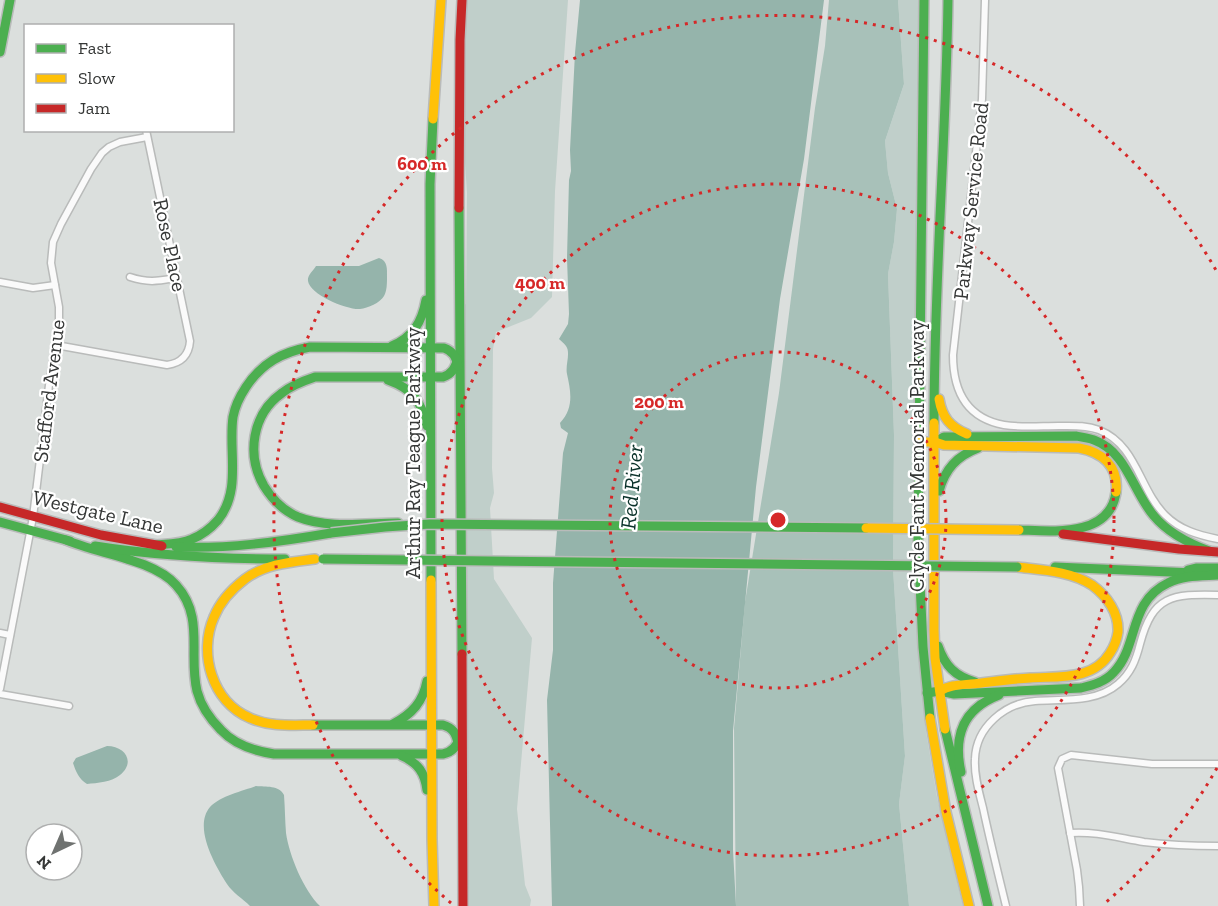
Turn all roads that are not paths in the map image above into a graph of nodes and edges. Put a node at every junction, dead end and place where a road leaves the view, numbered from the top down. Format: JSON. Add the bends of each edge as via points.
{"nodes":[{"id":1,"x":10,"y":0,"type":"edge"},
{"id":2,"x":441,"y":0,"type":"edge"},
{"id":3,"x":462,"y":0,"type":"edge"},
{"id":4,"x":924,"y":0,"type":"edge"},
{"id":5,"x":948,"y":0,"type":"edge"},
{"id":6,"x":985,"y":0,"type":"edge"},
{"id":7,"x":0,"y":52,"type":"edge"},
{"id":8,"x":147,"y":134,"type":"edge"},
{"id":9,"x":430,"y":265,"type":"junction"},
{"id":10,"x":130,"y":277,"type":"dead end"},
{"id":11,"x":177,"y":278,"type":"junction"},
{"id":12,"x":0,"y":282,"type":"edge"},
{"id":13,"x":55,"y":285,"type":"junction"},
{"id":14,"x":56,"y":345,"type":"junction"},
{"id":15,"x":386,"y":348,"type":"junction"},
{"id":16,"x":431,"y":348,"type":"junction"},
{"id":17,"x":460,"y":350,"type":"junction"},
{"id":18,"x":457,"y":362,"type":"junction"},
{"id":19,"x":934,"y":376,"type":"junction"},
{"id":20,"x":430,"y":377,"type":"junction"},
{"id":21,"x":460,"y":377,"type":"junction"},
{"id":22,"x":368,"y":378,"type":"junction"},
{"id":23,"x":975,"y":436,"type":"junction"},
{"id":24,"x":920,"y":442,"type":"junction"},
{"id":25,"x":935,"y":442,"type":"junction"},
{"id":26,"x":431,"y":444,"type":"junction"},
{"id":27,"x":983,"y":447,"type":"junction"},
{"id":28,"x":0,"y":507,"type":"edge"},
{"id":29,"x":33,"y":517,"type":"junction"},
{"id":30,"x":935,"y":517,"type":"junction"},
{"id":31,"x":0,"y":522,"type":"edge"},
{"id":32,"x":331,"y":528,"type":"junction"},
{"id":33,"x":31,"y":530,"type":"junction"},
{"id":34,"x":1019,"y":530,"type":"junction"},
{"id":35,"x":1218,"y":539,"type":"edge"},
{"id":36,"x":66,"y":540,"type":"junction"},
{"id":37,"x":156,"y":545,"type":"junction"},
{"id":38,"x":1214,"y":551,"type":"edge"},
{"id":39,"x":319,"y":559,"type":"junction"},
{"id":40,"x":1017,"y":567,"type":"junction"},
{"id":41,"x":1218,"y":568,"type":"edge"},
{"id":42,"x":1183,"y":572,"type":"junction"},
{"id":43,"x":1218,"y":574,"type":"edge"},
{"id":44,"x":1218,"y":595,"type":"edge"},
{"id":45,"x":934,"y":630,"type":"junction"},
{"id":46,"x":0,"y":633,"type":"edge"},
{"id":47,"x":10,"y":635,"type":"junction"},
{"id":48,"x":431,"y":652,"type":"junction"},
{"id":49,"x":980,"y":683,"type":"junction"},
{"id":50,"x":0,"y":688,"type":"edge"},
{"id":51,"x":940,"y":692,"type":"junction"},
{"id":52,"x":1008,"y":692,"type":"junction"},
{"id":53,"x":927,"y":693,"type":"junction"},
{"id":54,"x":0,"y":694,"type":"edge"},
{"id":55,"x":69,"y":706,"type":"dead end"},
{"id":56,"x":391,"y":725,"type":"junction"},
{"id":57,"x":432,"y":725,"type":"junction"},
{"id":58,"x":462,"y":730,"type":"junction"},
{"id":59,"x":458,"y":743,"type":"junction"},
{"id":60,"x":393,"y":754,"type":"junction"},
{"id":61,"x":432,"y":755,"type":"junction"},
{"id":62,"x":462,"y":757,"type":"junction"},
{"id":63,"x":1218,"y":764,"type":"edge"},
{"id":64,"x":1070,"y":833,"type":"junction"},
{"id":65,"x":432,"y":840,"type":"junction"},
{"id":66,"x":1218,"y":846,"type":"edge"},
{"id":67,"x":974,"y":849,"type":"junction"},
{"id":68,"x":434,"y":906,"type":"edge"},
{"id":69,"x":463,"y":906,"type":"edge"},
{"id":70,"x":969,"y":906,"type":"edge"},
{"id":71,"x":988,"y":906,"type":"edge"},
{"id":72,"x":1006,"y":906,"type":"edge"},
{"id":73,"x":1080,"y":906,"type":"edge"}],
"edges":[{"from":1,"to":7,"type":"main road"},
{"from":2,"to":9,"type":"main road","name":"Arthur Ray Teague Parkway","via":[[430,184]]},
{"from":3,"to":17,"type":"main road"},
{"from":4,"to":24,"type":"main road","name":"Clyde Fant Memorial Parkway"},
{"from":5,"to":19,"type":"main road","name":"Clyde Fant Memorial Parkway"},
{"from":6,"to":35,"type":"street","name":"Parkway Service Road","via":[[982,109],[953,355],[960,393],[972,409],[1003,425],[1082,426],[1110,436],[1129,454],[1165,515],[1188,531]]},
{"from":8,"to":11,"type":"street","name":"Rose Place"},
{"from":8,"to":13,"type":"street","name":"Stafford Avenue","via":[[113,144],[94,164],[53,242]]},
{"from":9,"to":15,"type":"main road","via":[[420,325],[402,341]]},
{"from":9,"to":16,"type":"main road","name":"Arthur Ray Teague Parkway"},
{"from":10,"to":11,"type":"street","via":[[153,282]]},
{"from":11,"to":14,"type":"street","name":"Rose Place","via":[[189,350],[176,363],[167,365]]},
{"from":12,"to":13,"type":"street","via":[[33,288]]},
{"from":13,"to":14,"type":"street","name":"Stafford Avenue","via":[[60,313]]},
{"from":14,"to":29,"type":"street","name":"Stafford Avenue"},
{"from":15,"to":16,"type":"main road"},
{"from":15,"to":37,"type":"main road","via":[[300,348],[261,367],[241,393],[233,415],[234,472],[230,499],[224,510],[208,531],[195,538]]},
{"from":16,"to":18,"type":"main road","via":[[449,350]]},
{"from":16,"to":20,"type":"main road","name":"Arthur Ray Teague Parkway"},
{"from":17,"to":18,"type":"main road"},
{"from":17,"to":21,"type":"main road"},
{"from":18,"to":20,"type":"main road","via":[[448,375]]},
{"from":18,"to":21,"type":"main road"},
{"from":19,"to":23,"type":"main road","via":[[947,422]]},
{"from":19,"to":25,"type":"main road","name":"Clyde Fant Memorial Parkway"},
{"from":20,"to":22,"type":"main road"},
{"from":20,"to":26,"type":"main road","name":"Arthur Ray Teague Parkway"},
{"from":21,"to":58,"type":"main road"},
{"from":22,"to":26,"type":"main road","via":[[395,382],[414,395],[423,410]]},
{"from":22,"to":32,"type":"main road","via":[[303,380],[270,403],[256,426],[254,462],[267,491],[296,516]]},
{"from":23,"to":25,"type":"main road","via":[[944,437]]},
{"from":23,"to":38,"type":"main road","via":[[1076,436],[1096,440],[1123,462],[1140,497],[1160,524],[1184,541]]},
{"from":24,"to":25,"type":"main road"},
{"from":24,"to":53,"type":"main road","name":"Clyde Fant Memorial Parkway","via":[[919,594]]},
{"from":25,"to":27,"type":"main road"},
{"from":25,"to":30,"type":"main road","name":"Clyde Fant Memorial Parkway"},
{"from":26,"to":48,"type":"main road","name":"Arthur Ray Teague Parkway"},
{"from":27,"to":30,"type":"main road","via":[[961,456],[944,475]]},
{"from":27,"to":34,"type":"main road","via":[[1079,448],[1103,458],[1114,471],[1116,497],[1108,514],[1100,520],[1067,530]]},
{"from":28,"to":29,"type":"main road","name":"Westgate Lane"},
{"from":29,"to":33,"type":"street","name":"Stafford Avenue"},
{"from":29,"to":37,"type":"main road","name":"Westgate Lane","via":[[116,539]]},
{"from":30,"to":45,"type":"main road","name":"Clyde Fant Memorial Parkway"},
{"from":31,"to":33,"type":"main road","name":"Westgate Lane"},
{"from":32,"to":34,"type":"main road","bridge":true,"via":[[430,524]]},
{"from":32,"to":37,"type":"main road","name":"Westgate Lane","via":[[221,548]]},
{"from":33,"to":36,"type":"main road","name":"Westgate Lane"},
{"from":33,"to":47,"type":"street","name":"Stafford Avenue"},
{"from":34,"to":38,"type":"main road"},
{"from":36,"to":39,"type":"main road","name":"Westgate Lane","via":[[178,557]]},
{"from":36,"to":60,"type":"main road","via":[[155,569],[185,595],[195,622],[198,693],[202,706],[228,736],[257,752],[274,754]]},
{"from":39,"to":40,"type":"main road","bridge":true},
{"from":39,"to":56,"type":"main road","via":[[266,568],[234,588],[210,629],[210,676],[232,708],[262,723]]},
{"from":40,"to":42,"type":"main road"},
{"from":40,"to":49,"type":"main road","via":[[1063,573],[1100,591],[1116,619],[1114,646],[1102,663],[1085,673]]},
{"from":41,"to":42,"type":"main road"},
{"from":42,"to":43,"type":"main road"},
{"from":43,"to":52,"type":"main road","via":[[1172,580],[1156,591],[1141,608],[1124,660],[1101,683],[1081,688]]},
{"from":44,"to":72,"type":"street","via":[[1185,595],[1170,599],[1157,609],[1148,621],[1130,672],[1105,693],[1014,705],[983,732],[975,771]]},
{"from":45,"to":49,"type":"main road","via":[[947,666],[964,679]]},
{"from":45,"to":51,"type":"main road","name":"Clyde Fant Memorial Parkway"},
{"from":46,"to":47,"type":"street"},
{"from":47,"to":50,"type":"street","name":"Stafford Avenue"},
{"from":48,"to":56,"type":"main road","via":[[422,700],[411,714]]},
{"from":48,"to":57,"type":"main road","name":"Arthur Ray Teague Parkway"},
{"from":49,"to":51,"type":"main road","via":[[946,687]]},
{"from":51,"to":52,"type":"main road"},
{"from":51,"to":53,"type":"main road"},
{"from":51,"to":67,"type":"main road","name":"Clyde Fant Memorial Parkway","via":[[946,738]]},
{"from":52,"to":67,"type":"main road","via":[[982,703],[959,735],[959,762]]},
{"from":53,"to":70,"type":"main road","name":"Clyde Fant Memorial Parkway","via":[[943,802]]},
{"from":54,"to":55,"type":"street"},
{"from":56,"to":57,"type":"main road"},
{"from":57,"to":59,"type":"main road","via":[[450,727]]},
{"from":57,"to":61,"type":"main road","name":"Arthur Ray Teague Parkway"},
{"from":58,"to":59,"type":"main road"},
{"from":58,"to":62,"type":"main road"},
{"from":59,"to":61,"type":"main road","via":[[448,753]]},
{"from":59,"to":62,"type":"main road"},
{"from":60,"to":61,"type":"main road"},
{"from":60,"to":65,"type":"main road","via":[[413,761],[425,775]]},
{"from":61,"to":65,"type":"main road","name":"Arthur Ray Teague Parkway"},
{"from":62,"to":69,"type":"main road"},
{"from":63,"to":64,"type":"street","via":[[1146,764],[1069,755],[1058,768]]},
{"from":64,"to":66,"type":"street"},
{"from":64,"to":73,"type":"street"},
{"from":65,"to":68,"type":"main road","name":"Arthur Ray Teague Parkway"},
{"from":67,"to":71,"type":"main road","name":"Clyde Fant Memorial Parkway"}]}
